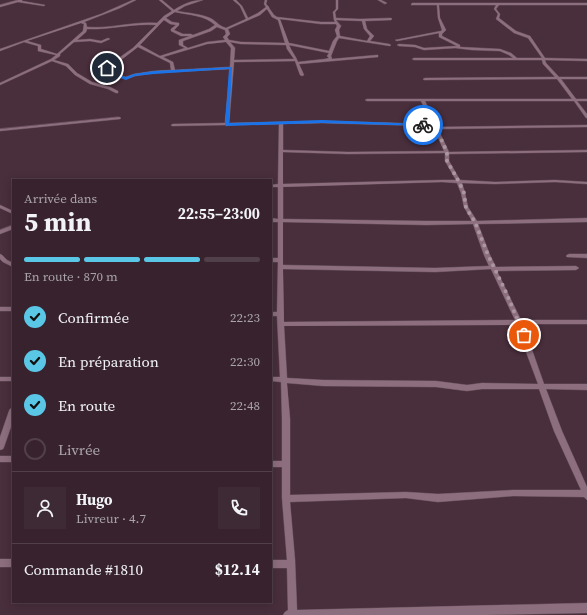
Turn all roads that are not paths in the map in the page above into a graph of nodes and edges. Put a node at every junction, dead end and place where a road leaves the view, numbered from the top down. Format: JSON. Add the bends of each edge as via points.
{"nodes":[{"id":1,"x":20,"y":0,"type":"edge"},
{"id":2,"x":135,"y":0,"type":"edge"},
{"id":3,"x":160,"y":0,"type":"edge"},
{"id":4,"x":202,"y":0,"type":"edge"},
{"id":5,"x":234,"y":0,"type":"edge"},
{"id":6,"x":266,"y":0,"type":"edge"},
{"id":7,"x":337,"y":0,"type":"edge"},
{"id":8,"x":379,"y":0,"type":"edge"},
{"id":9,"x":386,"y":3,"type":"dead end"},
{"id":10,"x":412,"y":4,"type":"dead end"},
{"id":11,"x":498,"y":4,"type":"junction"},
{"id":12,"x":587,"y":4,"type":"edge"},
{"id":13,"x":44,"y":5,"type":"dead end"},
{"id":14,"x":438,"y":5,"type":"junction"},
{"id":15,"x":0,"y":6,"type":"edge"},
{"id":16,"x":268,"y":8,"type":"junction"},
{"id":17,"x":174,"y":11,"type":"junction"},
{"id":18,"x":164,"y":18,"type":"junction"},
{"id":19,"x":247,"y":18,"type":"junction"},
{"id":20,"x":277,"y":18,"type":"junction"},
{"id":21,"x":335,"y":19,"type":"junction"},
{"id":22,"x":391,"y":19,"type":"dead end"},
{"id":23,"x":363,"y":20,"type":"junction"},
{"id":24,"x":82,"y":21,"type":"junction"},
{"id":25,"x":336,"y":23,"type":"junction"},
{"id":26,"x":157,"y":24,"type":"junction"},
{"id":27,"x":217,"y":26,"type":"junction"},
{"id":28,"x":86,"y":28,"type":"junction"},
{"id":29,"x":226,"y":29,"type":"junction"},
{"id":30,"x":51,"y":31,"type":"junction"},
{"id":31,"x":442,"y":32,"type":"junction"},
{"id":32,"x":59,"y":35,"type":"dead end"},
{"id":33,"x":194,"y":35,"type":"junction"},
{"id":34,"x":339,"y":37,"type":"junction"},
{"id":35,"x":108,"y":39,"type":"dead end"},
{"id":36,"x":397,"y":40,"type":"dead end"},
{"id":37,"x":22,"y":41,"type":"junction"},
{"id":38,"x":74,"y":41,"type":"junction"},
{"id":39,"x":227,"y":41,"type":"junction"},
{"id":40,"x":368,"y":42,"type":"junction"},
{"id":41,"x":241,"y":43,"type":"junction"},
{"id":42,"x":287,"y":44,"type":"junction"},
{"id":43,"x":137,"y":45,"type":"junction"},
{"id":44,"x":389,"y":45,"type":"dead end"},
{"id":45,"x":399,"y":45,"type":"dead end"},
{"id":46,"x":232,"y":46,"type":"junction"},
{"id":47,"x":460,"y":47,"type":"junction"},
{"id":48,"x":188,"y":49,"type":"junction"},
{"id":49,"x":0,"y":50,"type":"edge"},
{"id":50,"x":330,"y":52,"type":"junction"},
{"id":51,"x":59,"y":55,"type":"junction"},
{"id":52,"x":162,"y":56,"type":"junction"},
{"id":53,"x":377,"y":56,"type":"dead end"},
{"id":54,"x":414,"y":59,"type":"dead end"},
{"id":55,"x":516,"y":59,"type":"junction"},
{"id":56,"x":543,"y":59,"type":"junction"},
{"id":57,"x":52,"y":60,"type":"junction"},
{"id":58,"x":328,"y":60,"type":"junction"},
{"id":59,"x":587,"y":60,"type":"edge"},
{"id":60,"x":232,"y":61,"type":"junction"},
{"id":61,"x":296,"y":61,"type":"junction"},
{"id":62,"x":231,"y":68,"type":"junction"},
{"id":63,"x":173,"y":71,"type":"junction"},
{"id":64,"x":302,"y":75,"type":"dead end"},
{"id":65,"x":558,"y":78,"type":"junction"},
{"id":66,"x":587,"y":78,"type":"edge"},
{"id":67,"x":425,"y":79,"type":"dead end"},
{"id":68,"x":0,"y":84,"type":"edge"},
{"id":69,"x":117,"y":92,"type":"dead end"},
{"id":70,"x":367,"y":100,"type":"dead end"},
{"id":71,"x":575,"y":100,"type":"junction"},
{"id":72,"x":587,"y":100,"type":"edge"},
{"id":73,"x":422,"y":101,"type":"junction"},
{"id":74,"x":587,"y":117,"type":"edge"},
{"id":75,"x":119,"y":118,"type":"dead end"},
{"id":76,"x":281,"y":124,"type":"junction"},
{"id":77,"x":174,"y":125,"type":"dead end"},
{"id":78,"x":227,"y":125,"type":"junction"},
{"id":79,"x":587,"y":126,"type":"edge"},
{"id":80,"x":436,"y":127,"type":"junction"},
{"id":81,"x":0,"y":130,"type":"edge"},
{"id":82,"x":281,"y":151,"type":"junction"},
{"id":83,"x":587,"y":151,"type":"edge"},
{"id":84,"x":447,"y":152,"type":"junction"},
{"id":85,"x":459,"y":182,"type":"junction"},
{"id":86,"x":587,"y":183,"type":"edge"},
{"id":87,"x":272,"y":186,"type":"edge"},
{"id":88,"x":281,"y":186,"type":"junction"},
{"id":89,"x":0,"y":206,"type":"edge"},
{"id":90,"x":12,"y":212,"type":"edge"},
{"id":91,"x":272,"y":220,"type":"edge"},
{"id":92,"x":280,"y":220,"type":"junction"},
{"id":93,"x":587,"y":220,"type":"edge"},
{"id":94,"x":475,"y":222,"type":"junction"},
{"id":95,"x":12,"y":227,"type":"edge"},
{"id":96,"x":0,"y":232,"type":"edge"},
{"id":97,"x":0,"y":256,"type":"edge"},
{"id":98,"x":569,"y":256,"type":"dead end"},
{"id":99,"x":587,"y":256,"type":"edge"},
{"id":100,"x":272,"y":260,"type":"edge"},
{"id":101,"x":12,"y":264,"type":"edge"},
{"id":102,"x":280,"y":264,"type":"junction"},
{"id":103,"x":494,"y":268,"type":"junction"},
{"id":104,"x":576,"y":268,"type":"dead end"},
{"id":105,"x":0,"y":309,"type":"edge"},
{"id":106,"x":12,"y":309,"type":"edge"},
{"id":107,"x":272,"y":314,"type":"edge"},
{"id":108,"x":280,"y":314,"type":"junction"},
{"id":109,"x":587,"y":322,"type":"edge"},
{"id":110,"x":519,"y":323,"type":"junction"},
{"id":111,"x":282,"y":324,"type":"junction"},
{"id":112,"x":0,"y":379,"type":"edge"},
{"id":113,"x":12,"y":379,"type":"edge"},
{"id":114,"x":272,"y":379,"type":"edge"},
{"id":115,"x":284,"y":379,"type":"junction"},
{"id":116,"x":541,"y":386,"type":"junction"},
{"id":117,"x":587,"y":387,"type":"edge"},
{"id":118,"x":12,"y":414,"type":"edge"},
{"id":119,"x":0,"y":447,"type":"edge"},
{"id":120,"x":0,"y":459,"type":"edge"},
{"id":121,"x":12,"y":459,"type":"edge"},
{"id":122,"x":272,"y":464,"type":"edge"},
{"id":123,"x":286,"y":464,"type":"junction"},
{"id":124,"x":587,"y":495,"type":"edge"},
{"id":125,"x":286,"y":498,"type":"junction"},
{"id":126,"x":0,"y":563,"type":"edge"},
{"id":127,"x":12,"y":563,"type":"edge"},
{"id":128,"x":272,"y":564,"type":"edge"},
{"id":129,"x":291,"y":564,"type":"junction"},
{"id":130,"x":587,"y":608,"type":"edge"},
{"id":131,"x":291,"y":615,"type":"edge"}],
"edges":[{"from":1,"to":13,"type":"street"},
{"from":1,"to":15,"type":"street"},
{"from":2,"to":24,"type":"street"},
{"from":3,"to":17,"type":"street"},
{"from":4,"to":17,"type":"street"},
{"from":5,"to":19,"type":"street","via":[[241,6]]},
{"from":6,"to":16,"type":"street"},
{"from":7,"to":21,"type":"street"},
{"from":8,"to":9,"type":"street"},
{"from":10,"to":14,"type":"street"},
{"from":11,"to":12,"type":"street"},
{"from":11,"to":14,"type":"street"},
{"from":11,"to":56,"type":"street","via":[[495,9],[497,18],[516,32],[529,36]]},
{"from":14,"to":31,"type":"street","via":[[439,18],[444,30]]},
{"from":16,"to":19,"type":"street"},
{"from":16,"to":20,"type":"street"},
{"from":17,"to":18,"type":"street"},
{"from":17,"to":27,"type":"street","via":[[211,19]]},
{"from":18,"to":26,"type":"street"},
{"from":18,"to":33,"type":"street","via":[[178,24],[172,30],[183,35]]},
{"from":19,"to":29,"type":"street"},
{"from":20,"to":25,"type":"street","via":[[320,24]]},
{"from":20,"to":42,"type":"street"},
{"from":21,"to":23,"type":"street"},
{"from":21,"to":25,"type":"street"},
{"from":22,"to":23,"type":"street"},
{"from":23,"to":40,"type":"street","via":[[372,36]]},
{"from":24,"to":28,"type":"street"},
{"from":24,"to":30,"type":"street"},
{"from":25,"to":34,"type":"street","via":[[339,26]]},
{"from":26,"to":28,"type":"street"},
{"from":26,"to":43,"type":"street"},
{"from":27,"to":29,"type":"street"},
{"from":27,"to":33,"type":"street"},
{"from":28,"to":38,"type":"street"},
{"from":29,"to":39,"type":"street"},
{"from":30,"to":32,"type":"street"},
{"from":30,"to":37,"type":"street"},
{"from":31,"to":36,"type":"street"},
{"from":31,"to":47,"type":"street","via":[[442,38]]},
{"from":33,"to":48,"type":"street","via":[[181,41],[181,45]]},
{"from":34,"to":40,"type":"street"},
{"from":34,"to":50,"type":"street"},
{"from":35,"to":38,"type":"street","via":[[99,42]]},
{"from":37,"to":49,"type":"street"},
{"from":37,"to":51,"type":"street","via":[[40,46],[39,50]]},
{"from":38,"to":51,"type":"street"},
{"from":39,"to":41,"type":"street"},
{"from":39,"to":46,"type":"street"},
{"from":39,"to":48,"type":"street"},
{"from":40,"to":44,"type":"street"},
{"from":41,"to":42,"type":"street"},
{"from":41,"to":46,"type":"street"},
{"from":42,"to":50,"type":"street"},
{"from":42,"to":61,"type":"street"},
{"from":43,"to":52,"type":"street"},
{"from":43,"to":63,"type":"street","via":[[105,71],[126,78],[137,74]]},
{"from":45,"to":47,"type":"street","via":[[424,49]]},
{"from":46,"to":60,"type":"street"},
{"from":47,"to":55,"type":"street","via":[[502,50]]},
{"from":48,"to":52,"type":"street"},
{"from":50,"to":58,"type":"street","via":[[331,58]]},
{"from":51,"to":57,"type":"street"},
{"from":52,"to":63,"type":"street","via":[[172,63]]},
{"from":53,"to":58,"type":"street"},
{"from":54,"to":55,"type":"street"},
{"from":55,"to":56,"type":"street"},
{"from":56,"to":59,"type":"street"},
{"from":56,"to":65,"type":"street"},
{"from":57,"to":68,"type":"street"},
{"from":57,"to":69,"type":"street","via":[[67,65],[76,74],[92,83]]},
{"from":58,"to":61,"type":"street"},
{"from":60,"to":61,"type":"street"},
{"from":60,"to":62,"type":"street"},
{"from":61,"to":64,"type":"street"},
{"from":62,"to":63,"type":"street"},
{"from":62,"to":78,"type":"street"},
{"from":65,"to":66,"type":"street"},
{"from":65,"to":67,"type":"street"},
{"from":65,"to":71,"type":"street"},
{"from":70,"to":73,"type":"street"},
{"from":71,"to":72,"type":"street"},
{"from":71,"to":73,"type":"street"},
{"from":71,"to":74,"type":"street"},
{"from":73,"to":80,"type":"street"},
{"from":75,"to":81,"type":"street"},
{"from":76,"to":78,"type":"street"},
{"from":76,"to":80,"type":"street","via":[[322,122]]},
{"from":76,"to":82,"type":"street"},
{"from":77,"to":78,"type":"street"},
{"from":79,"to":80,"type":"street"},
{"from":80,"to":84,"type":"street"},
{"from":82,"to":84,"type":"street"},
{"from":82,"to":88,"type":"street"},
{"from":83,"to":84,"type":"street"},
{"from":84,"to":85,"type":"street","via":[[447,161]]},
{"from":85,"to":86,"type":"street"},
{"from":85,"to":88,"type":"street"},
{"from":85,"to":94,"type":"street","via":[[466,208]]},
{"from":87,"to":88,"type":"street"},
{"from":88,"to":92,"type":"street"},
{"from":89,"to":90,"type":"street"},
{"from":91,"to":92,"type":"street"},
{"from":92,"to":94,"type":"street","via":[[426,224]]},
{"from":92,"to":102,"type":"street"},
{"from":93,"to":94,"type":"street"},
{"from":94,"to":103,"type":"street"},
{"from":95,"to":96,"type":"street"},
{"from":97,"to":101,"type":"street"},
{"from":98,"to":99,"type":"street"},
{"from":100,"to":102,"type":"street"},
{"from":102,"to":103,"type":"street","via":[[435,270]]},
{"from":102,"to":108,"type":"street"},
{"from":103,"to":104,"type":"street"},
{"from":103,"to":110,"type":"street"},
{"from":105,"to":106,"type":"street"},
{"from":107,"to":108,"type":"street"},
{"from":108,"to":111,"type":"street"},
{"from":109,"to":110,"type":"street"},
{"from":110,"to":111,"type":"street"},
{"from":110,"to":116,"type":"street"},
{"from":111,"to":115,"type":"street"},
{"from":112,"to":113,"type":"street"},
{"from":114,"to":115,"type":"street"},
{"from":115,"to":116,"type":"street","via":[[323,383],[436,384],[467,388]]},
{"from":115,"to":123,"type":"street"},
{"from":116,"to":117,"type":"street"},
{"from":116,"to":124,"type":"street"},
{"from":118,"to":119,"type":"street"},
{"from":120,"to":121,"type":"street"},
{"from":122,"to":123,"type":"street"},
{"from":123,"to":125,"type":"street"},
{"from":124,"to":125,"type":"street","via":[[513,493],[438,498],[406,495]]},
{"from":125,"to":129,"type":"street"},
{"from":126,"to":127,"type":"street"},
{"from":128,"to":129,"type":"street"},
{"from":129,"to":131,"type":"street"},
{"from":130,"to":131,"type":"street"}]}
